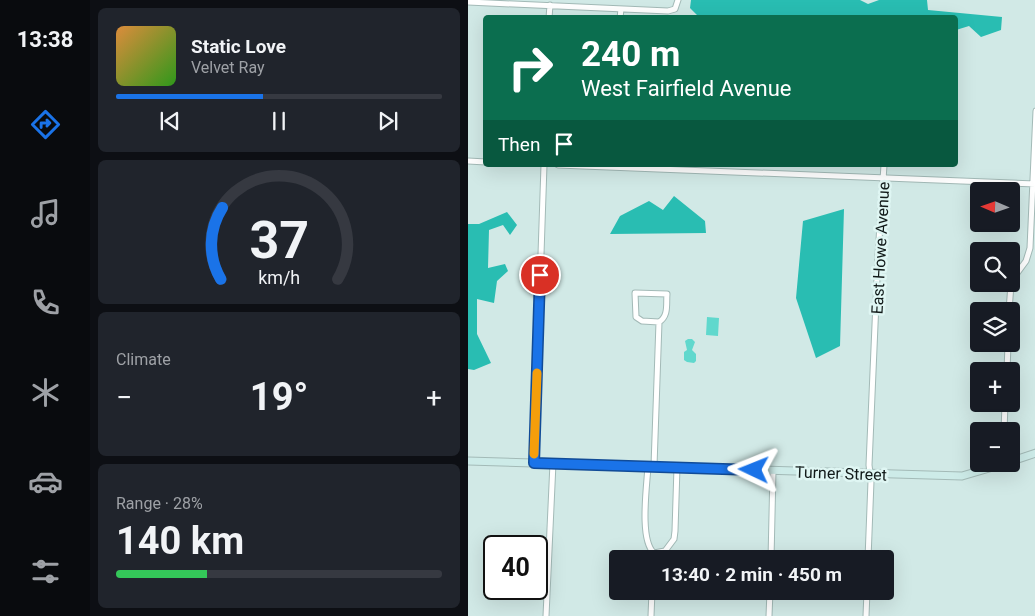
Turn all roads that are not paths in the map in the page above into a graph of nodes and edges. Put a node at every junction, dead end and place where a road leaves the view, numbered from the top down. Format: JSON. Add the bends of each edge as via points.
{"nodes":[{"id":1,"x":678,"y":0,"type":"edge"},
{"id":2,"x":468,"y":2,"type":"edge"},
{"id":3,"x":550,"y":5,"type":"junction"},
{"id":4,"x":621,"y":9,"type":"junction"},
{"id":5,"x":549,"y":15,"type":"edge"},
{"id":6,"x":620,"y":15,"type":"edge"},
{"id":7,"x":1036,"y":111,"type":"edge"},
{"id":8,"x":468,"y":162,"type":"edge"},
{"id":9,"x":483,"y":162,"type":"edge"},
{"id":10,"x":544,"y":167,"type":"edge"},
{"id":11,"x":605,"y":167,"type":"edge"},
{"id":12,"x":884,"y":167,"type":"edge"},
{"id":13,"x":884,"y":179,"type":"junction"},
{"id":14,"x":1034,"y":184,"type":"edge"},
{"id":15,"x":1020,"y":269,"type":"edge"},
{"id":16,"x":659,"y":322,"type":"junction"},
{"id":17,"x":1036,"y":453,"type":"edge"},
{"id":18,"x":1020,"y":458,"type":"edge"},
{"id":19,"x":468,"y":461,"type":"edge"},
{"id":20,"x":534,"y":463,"type":"junction"},
{"id":21,"x":553,"y":464,"type":"junction"},
{"id":22,"x":651,"y":466,"type":"junction"},
{"id":23,"x":677,"y":467,"type":"junction"},
{"id":24,"x":773,"y":471,"type":"junction"},
{"id":25,"x":976,"y":472,"type":"edge"},
{"id":26,"x":871,"y":473,"type":"junction"},
{"id":27,"x":651,"y":550,"type":"edge"},
{"id":28,"x":667,"y":550,"type":"edge"},
{"id":29,"x":771,"y":550,"type":"edge"},
{"id":30,"x":868,"y":550,"type":"edge"},
{"id":31,"x":652,"y":600,"type":"edge"},
{"id":32,"x":770,"y":600,"type":"edge"},
{"id":33,"x":867,"y":600,"type":"edge"},
{"id":34,"x":546,"y":616,"type":"edge"},
{"id":35,"x":651,"y":616,"type":"edge"},
{"id":36,"x":769,"y":616,"type":"edge"},
{"id":37,"x":866,"y":616,"type":"edge"}],
"edges":[{"from":1,"to":4,"type":"street","via":[[672,10]]},
{"from":2,"to":3,"type":"street"},
{"from":3,"to":4,"type":"street"},
{"from":3,"to":5,"type":"street"},
{"from":4,"to":6,"type":"street"},
{"from":7,"to":14,"type":"street"},
{"from":8,"to":9,"type":"street"},
{"from":10,"to":20,"type":"street"},
{"from":11,"to":13,"type":"street"},
{"from":12,"to":13,"type":"street","name":"East Howe Avenue"},
{"from":13,"to":14,"type":"street"},
{"from":13,"to":26,"type":"street","name":"East Howe Avenue","via":[[878,255]]},
{"from":14,"to":15,"type":"street","via":[[1030,248]]},
{"from":16,"to":16,"type":"street","via":[[666,314],[667,294],[636,293],[636,317],[642,321]]},
{"from":16,"to":22,"type":"street"},
{"from":17,"to":18,"type":"street"},
{"from":19,"to":20,"type":"street","name":"Turner Street"},
{"from":20,"to":21,"type":"street","name":"Turner Street"},
{"from":21,"to":22,"type":"street","name":"Turner Street"},
{"from":21,"to":34,"type":"street"},
{"from":22,"to":23,"type":"street","name":"Turner Street"},
{"from":22,"to":27,"type":"street","via":[[646,529]]},
{"from":23,"to":24,"type":"street","name":"Turner Street"},
{"from":23,"to":28,"type":"street","via":[[675,531]]},
{"from":24,"to":26,"type":"street","name":"Turner Street"},
{"from":24,"to":29,"type":"street"},
{"from":25,"to":26,"type":"street","name":"Turner Street","via":[[962,476]]},
{"from":26,"to":30,"type":"street","name":"East Howe Avenue"},
{"from":31,"to":35,"type":"street"},
{"from":32,"to":36,"type":"street"},
{"from":33,"to":37,"type":"street"}]}
